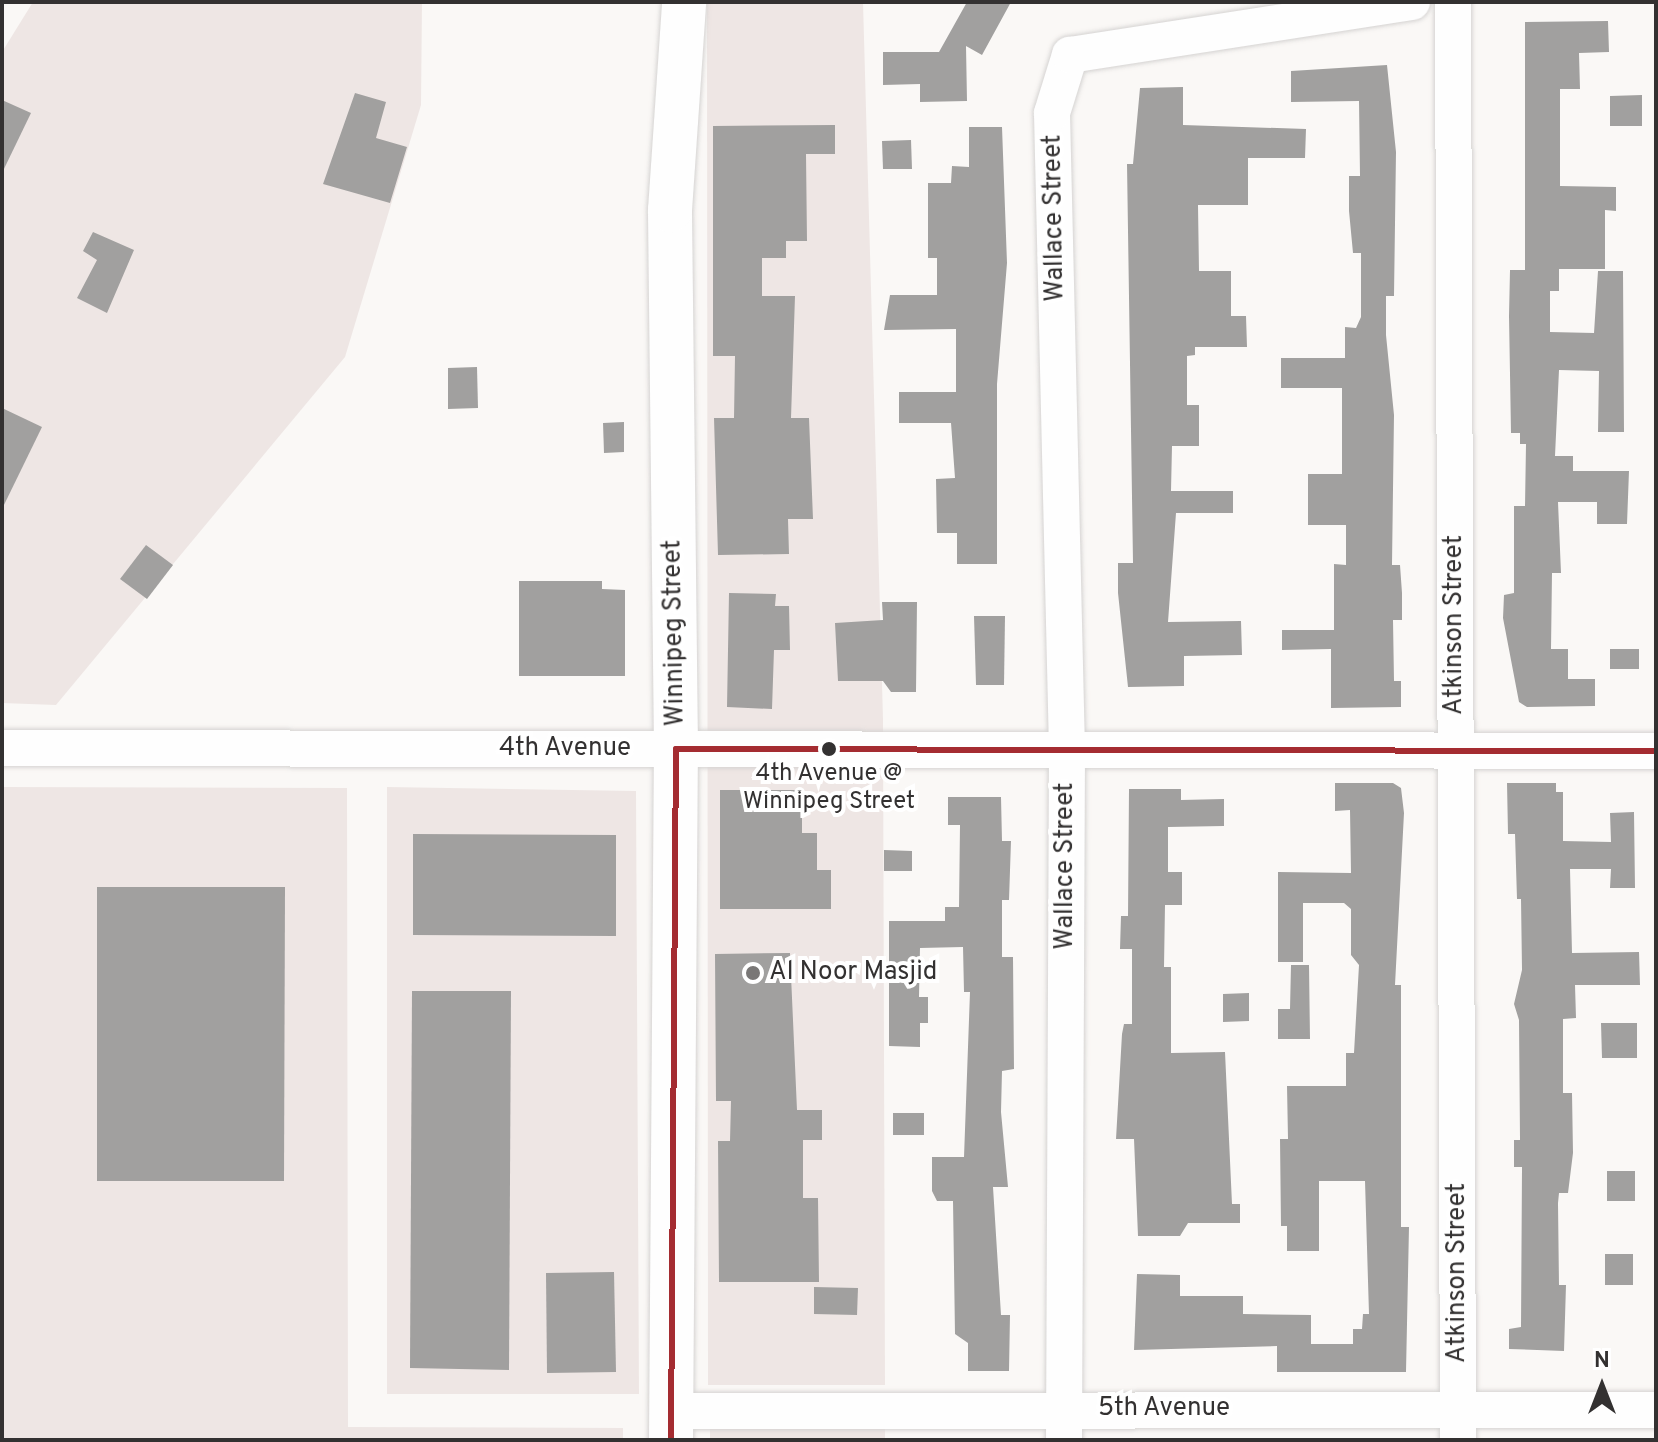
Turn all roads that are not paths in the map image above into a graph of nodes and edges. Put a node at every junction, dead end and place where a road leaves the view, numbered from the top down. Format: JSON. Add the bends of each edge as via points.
{"nodes":[{"id":1,"x":653,"y":2,"type":"edge"},
{"id":2,"x":684,"y":2,"type":"edge"},
{"id":3,"x":1412,"y":2,"type":"edge"},
{"id":4,"x":1453,"y":2,"type":"edge"},
{"id":5,"x":670,"y":210,"type":"junction"},
{"id":6,"x":2,"y":748,"type":"edge"},
{"id":7,"x":676,"y":749,"type":"junction"},
{"id":8,"x":1067,"y":750,"type":"junction"},
{"id":9,"x":1455,"y":751,"type":"junction"},
{"id":10,"x":1656,"y":751,"type":"edge"},
{"id":11,"x":1656,"y":1410,"type":"edge"},
{"id":12,"x":1064,"y":1424,"type":"edge"},
{"id":13,"x":671,"y":1425,"type":"edge"},
{"id":14,"x":1458,"y":1425,"type":"edge"}],
"edges":[{"from":1,"to":5,"type":"main road","name":"Winnipeg Street"},
{"from":2,"to":5,"type":"main road","name":"Winnipeg Street"},
{"from":3,"to":8,"type":"street","name":"Wallace Street","via":[[1070,55],[1052,113]]},
{"from":4,"to":9,"type":"street","name":"Atkinson Street"},
{"from":5,"to":7,"type":"main road","name":"Winnipeg Street"},
{"from":6,"to":7,"type":"street","name":"4th Avenue"},
{"from":7,"to":8,"type":"street","name":"4th Avenue"},
{"from":7,"to":13,"type":"main road","name":"Winnipeg Street"},
{"from":8,"to":9,"type":"street","name":"4th Avenue"},
{"from":8,"to":12,"type":"street","name":"Wallace Street"},
{"from":9,"to":10,"type":"street","name":"4th Avenue"},
{"from":9,"to":14,"type":"street","name":"Atkinson Street"},
{"from":11,"to":14,"type":"street","name":"5th Avenue"},
{"from":12,"to":13,"type":"street","name":"5th Avenue"},
{"from":12,"to":14,"type":"street","name":"5th Avenue"}]}
